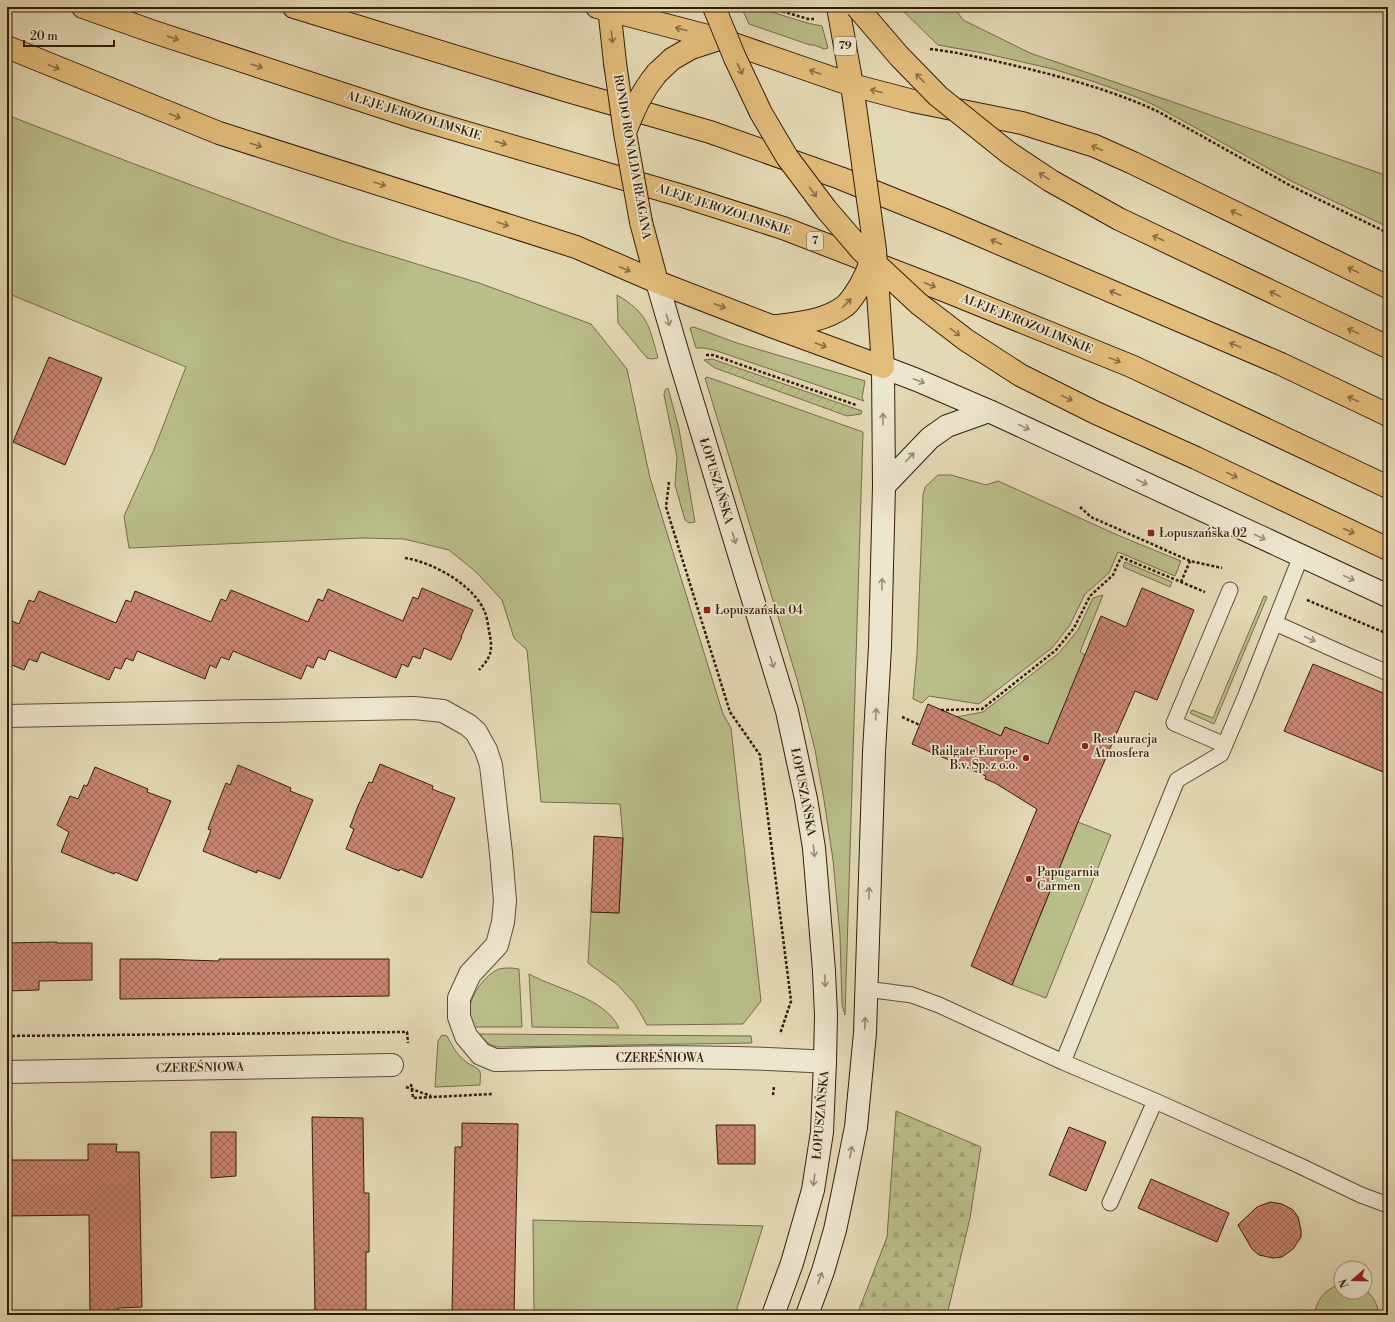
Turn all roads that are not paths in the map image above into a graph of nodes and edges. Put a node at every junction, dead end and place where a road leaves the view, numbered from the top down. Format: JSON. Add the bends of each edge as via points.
{"nodes":[{"id":1,"x":83,"y":7,"type":"edge"},
{"id":2,"x":294,"y":7,"type":"edge"},
{"id":3,"x":714,"y":7,"type":"edge"},
{"id":4,"x":838,"y":7,"type":"edge"},
{"id":5,"x":857,"y":7,"type":"edge"},
{"id":6,"x":605,"y":8,"type":"edge"},
{"id":7,"x":719,"y":39,"type":"junction"},
{"id":8,"x":11,"y":50,"type":"edge"},
{"id":9,"x":852,"y":85,"type":"junction"},
{"id":10,"x":625,"y":133,"type":"junction"},
{"id":11,"x":657,"y":282,"type":"junction"},
{"id":12,"x":1388,"y":287,"type":"edge"},
{"id":13,"x":869,"y":289,"type":"junction"},
{"id":14,"x":771,"y":326,"type":"junction"},
{"id":15,"x":1388,"y":347,"type":"edge"},
{"id":16,"x":883,"y":367,"type":"junction"},
{"id":17,"x":989,"y":411,"type":"junction"},
{"id":18,"x":1388,"y":415,"type":"edge"},
{"id":19,"x":884,"y":486,"type":"junction"},
{"id":20,"x":1388,"y":487,"type":"edge"},
{"id":21,"x":1388,"y":549,"type":"edge"},
{"id":22,"x":1301,"y":556,"type":"junction"},
{"id":23,"x":1228,"y":595,"type":"road end"},
{"id":24,"x":1388,"y":596,"type":"edge"},
{"id":25,"x":1275,"y":623,"type":"junction"},
{"id":26,"x":1388,"y":673,"type":"edge"},
{"id":27,"x":7,"y":716,"type":"edge"},
{"id":28,"x":1225,"y":745,"type":"junction"},
{"id":29,"x":866,"y":989,"type":"junction"},
{"id":30,"x":825,"y":1062,"type":"junction"},
{"id":31,"x":1063,"y":1062,"type":"junction"},
{"id":32,"x":392,"y":1064,"type":"dead end"},
{"id":33,"x":7,"y":1072,"type":"edge"},
{"id":34,"x":1155,"y":1101,"type":"junction"},
{"id":35,"x":1110,"y":1203,"type":"dead end"},
{"id":36,"x":1388,"y":1205,"type":"edge"},
{"id":37,"x":773,"y":1315,"type":"edge"},
{"id":38,"x":807,"y":1315,"type":"edge"}],
"edges":[{"from":1,"to":20,"type":"main road","name":"ALEJE JEROZOLIMSKIE","number":"7","one_way":true,"via":[[416,118],[783,228],[1131,366]]},
{"from":18,"to":2,"type":"main road","one_way":true,"via":[[1266,358],[947,221],[840,178],[710,132]]},
{"from":3,"to":21,"type":"main road","one_way":true,"bridge":true,"via":[[761,112],[787,157],[862,251],[913,299],[966,340],[1020,375]]},
{"from":4,"to":9,"type":"main road","number":"79"},
{"from":15,"to":5,"type":"main road","one_way":true,"bridge":true,"via":[[1119,219],[1051,181],[1009,153],[938,96]]},
{"from":7,"to":6,"type":"main road","name":"RONDO RONALDA REAGANA","one_way":true},
{"from":6,"to":10,"type":"main road","name":"RONDO RONALDA REAGANA","one_way":true,"bridge":true},
{"from":9,"to":7,"type":"main road","name":"RONDO RONALDA REAGANA","one_way":true},
{"from":7,"to":10,"type":"main road","bridge":true,"via":[[691,48],[672,59],[645,87]]},
{"from":8,"to":11,"type":"main road","one_way":true,"via":[[218,133],[576,247]]},
{"from":12,"to":9,"type":"main road","name":"RONDO RONALDA REAGANA","one_way":true,"via":[[1095,146],[1022,123]]},
{"from":9,"to":13,"type":"main road","bridge":true,"via":[[875,250]]},
{"from":10,"to":11,"type":"main road","name":"RONDO RONALDA REAGANA","bridge":true,"via":[[641,222]]},
{"from":11,"to":14,"type":"main road","one_way":true},
{"from":11,"to":30,"type":"main road","name":"ŁOPUSZAŃSKA","one_way":true,"via":[[787,711],[806,799],[814,848],[824,971]]},
{"from":14,"to":13,"type":"main road","one_way":true,"via":[[803,323],[827,317]]},
{"from":13,"to":16,"type":"main road"},
{"from":14,"to":16,"type":"main road","one_way":true},
{"from":16,"to":17,"type":"main road","one_way":true},
{"from":19,"to":16,"type":"main road","one_way":true},
{"from":19,"to":17,"type":"main road","one_way":true,"via":[[930,438],[947,426]]},
{"from":17,"to":22,"type":"main road","one_way":true},
{"from":29,"to":19,"type":"main road","one_way":true},
{"from":22,"to":24,"type":"main road","one_way":true},
{"from":22,"to":25,"type":"lane"},
{"from":23,"to":28,"type":"lane","via":[[1174,723]]},
{"from":25,"to":26,"type":"lane","one_way":true},
{"from":25,"to":28,"type":"lane"},
{"from":27,"to":30,"type":"main road","name":"CZEREŚNIOWA","via":[[414,708],[443,711],[476,732],[486,750],[501,853],[505,900],[497,944],[470,974],[460,998],[459,1017],[466,1036],[481,1054],[495,1060],[775,1058]]},
{"from":28,"to":31,"type":"lane","via":[[1221,754],[1176,780]]},
{"from":29,"to":31,"type":"lane","via":[[912,995],[939,1005]]},
{"from":38,"to":29,"type":"main road","one_way":true,"via":[[835,1230],[856,1127],[865,1033]]},
{"from":30,"to":37,"type":"main road","name":"ŁOPUSZAŃSKA","one_way":true,"via":[[822,1132],[813,1190],[792,1263]]},
{"from":31,"to":34,"type":"lane"},
{"from":32,"to":33,"type":"main road","name":"CZEREŚNIOWA"},
{"from":34,"to":35,"type":"lane"},
{"from":34,"to":36,"type":"lane"}]}
